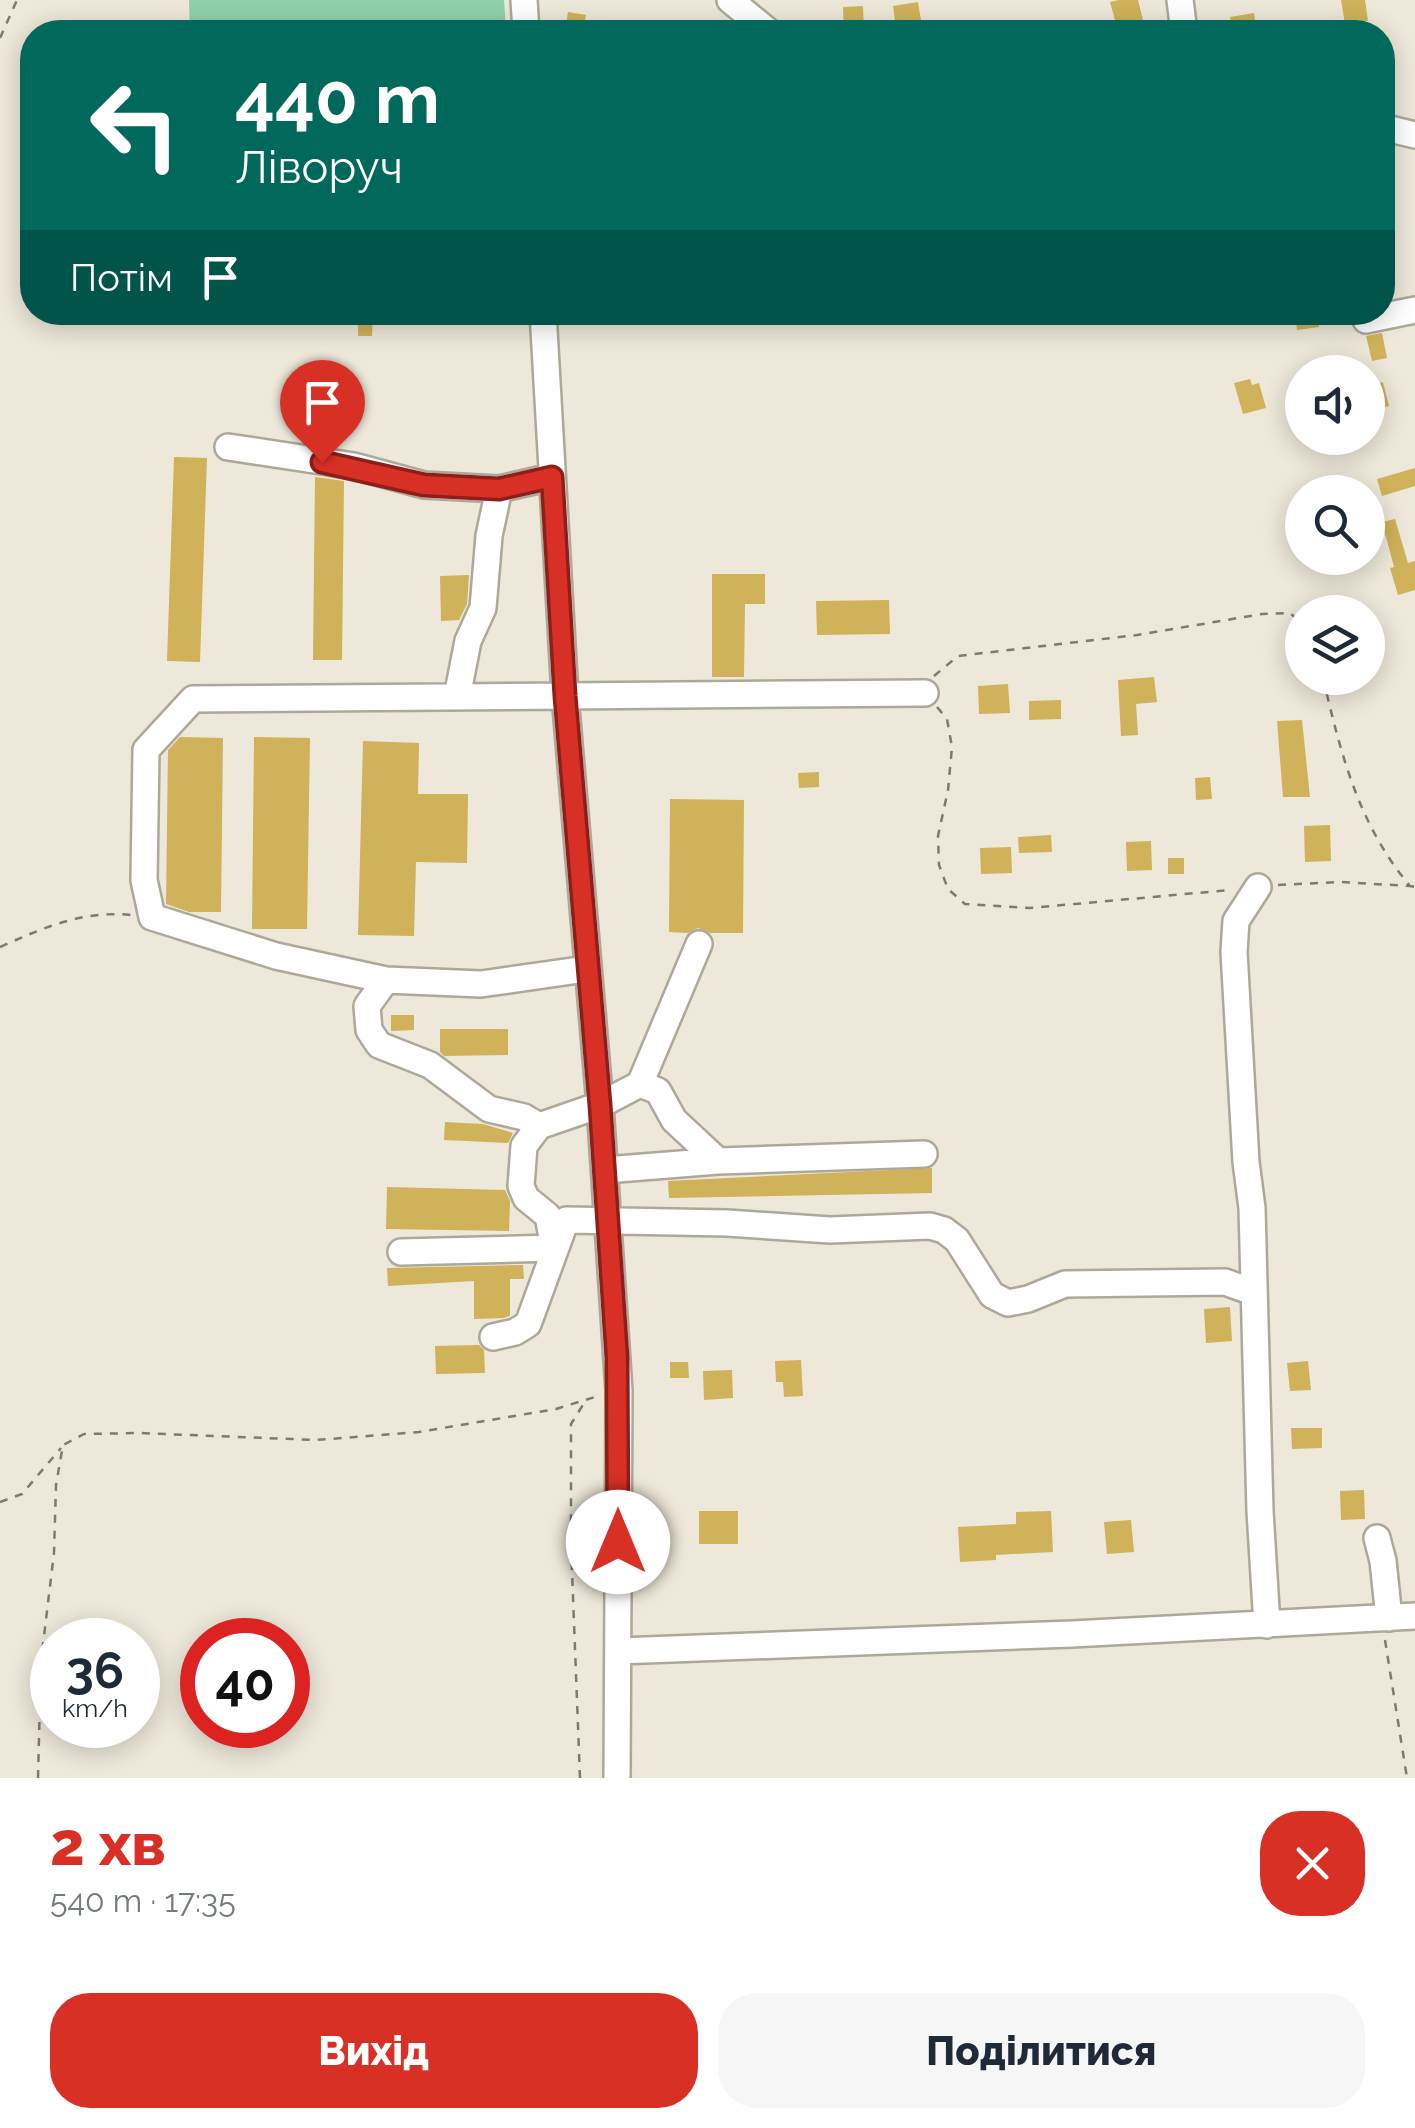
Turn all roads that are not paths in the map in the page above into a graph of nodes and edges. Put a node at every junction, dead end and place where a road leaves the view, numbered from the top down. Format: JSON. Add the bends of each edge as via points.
{"nodes":[{"id":1,"x":730,"y":0,"type":"edge"},
{"id":2,"x":754,"y":20,"type":"edge"},
{"id":3,"x":543,"y":325,"type":"edge"},
{"id":4,"x":228,"y":447,"type":"dead end"},
{"id":5,"x":552,"y":477,"type":"junction"},
{"id":6,"x":499,"y":489,"type":"junction"},
{"id":7,"x":925,"y":694,"type":"road end"},
{"id":8,"x":565,"y":696,"type":"junction"},
{"id":9,"x":457,"y":697,"type":"junction"},
{"id":10,"x":1258,"y":886,"type":"road end"},
{"id":11,"x":700,"y":944,"type":"dead end"},
{"id":12,"x":586,"y":968,"type":"junction"},
{"id":13,"x":386,"y":980,"type":"junction"},
{"id":14,"x":640,"y":1084,"type":"junction"},
{"id":15,"x":600,"y":1105,"type":"junction"},
{"id":16,"x":539,"y":1126,"type":"junction"},
{"id":17,"x":924,"y":1154,"type":"dead end"},
{"id":18,"x":718,"y":1160,"type":"junction"},
{"id":19,"x":605,"y":1170,"type":"junction"},
{"id":20,"x":608,"y":1223,"type":"junction"},
{"id":21,"x":554,"y":1248,"type":"junction"},
{"id":22,"x":401,"y":1252,"type":"dead end"},
{"id":23,"x":1252,"y":1292,"type":"junction"},
{"id":24,"x":493,"y":1336,"type":"dead end"},
{"id":25,"x":1377,"y":1538,"type":"dead end"},
{"id":26,"x":1395,"y":1618,"type":"edge"},
{"id":27,"x":1267,"y":1625,"type":"junction"},
{"id":28,"x":618,"y":1651,"type":"junction"},
{"id":29,"x":617,"y":1778,"type":"edge"}],
"edges":[{"from":1,"to":2,"type":"street"},
{"from":3,"to":5,"type":"street"},
{"from":4,"to":6,"type":"street","via":[[354,466],[424,485]]},
{"from":5,"to":6,"type":"street"},
{"from":5,"to":8,"type":"street"},
{"from":6,"to":9,"type":"street","via":[[484,608],[468,641]]},
{"from":7,"to":8,"type":"street"},
{"from":8,"to":9,"type":"street"},
{"from":8,"to":12,"type":"street"},
{"from":9,"to":13,"type":"street","via":[[193,698],[146,750],[144,880],[152,917],[276,956]]},
{"from":10,"to":23,"type":"street","via":[[1236,920],[1234,952]]},
{"from":11,"to":14,"type":"street"},
{"from":12,"to":13,"type":"street","via":[[481,984]]},
{"from":12,"to":15,"type":"street"},
{"from":13,"to":16,"type":"street","via":[[367,1006],[379,1045],[430,1065],[489,1109]]},
{"from":14,"to":15,"type":"street"},
{"from":14,"to":18,"type":"street","via":[[658,1091],[674,1120]]},
{"from":15,"to":16,"type":"street"},
{"from":15,"to":19,"type":"street"},
{"from":16,"to":21,"type":"street","via":[[524,1146],[521,1186],[548,1216]]},
{"from":17,"to":18,"type":"street"},
{"from":18,"to":19,"type":"street"},
{"from":19,"to":20,"type":"street"},
{"from":20,"to":21,"type":"street","via":[[566,1220]]},
{"from":20,"to":23,"type":"street","via":[[930,1226],[957,1240],[992,1295],[1008,1304],[1065,1284],[1225,1282]]},
{"from":20,"to":28,"type":"street","via":[[619,1391]]},
{"from":21,"to":22,"type":"street"},
{"from":21,"to":24,"type":"street","via":[[528,1324]]},
{"from":23,"to":27,"type":"street"},
{"from":25,"to":26,"type":"street"},
{"from":26,"to":27,"type":"street"},
{"from":27,"to":28,"type":"street"},
{"from":28,"to":29,"type":"street"}]}
